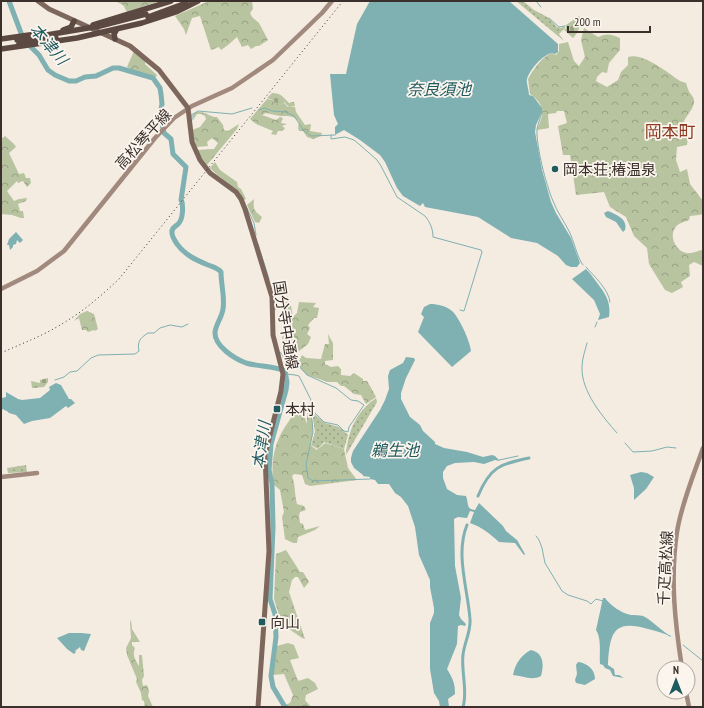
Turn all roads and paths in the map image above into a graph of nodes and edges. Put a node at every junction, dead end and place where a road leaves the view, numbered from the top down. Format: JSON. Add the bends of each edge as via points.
{"nodes":[{"id":1,"x":38,"y":1,"type":"edge"},
{"id":2,"x":172,"y":1,"type":"edge"},
{"id":3,"x":180,"y":1,"type":"edge"},
{"id":4,"x":190,"y":1,"type":"edge"},
{"id":5,"x":198,"y":1,"type":"edge"},
{"id":6,"x":332,"y":1,"type":"edge"},
{"id":7,"x":147,"y":15,"type":"junction"},
{"id":8,"x":74,"y":21,"type":"junction"},
{"id":9,"x":86,"y":26,"type":"junction"},
{"id":10,"x":117,"y":29,"type":"junction"},
{"id":11,"x":65,"y":30,"type":"junction"},
{"id":12,"x":100,"y":33,"type":"junction"},
{"id":13,"x":115,"y":39,"type":"junction"},
{"id":14,"x":1,"y":40,"type":"edge"},
{"id":15,"x":18,"y":42,"type":"junction"},
{"id":16,"x":1,"y":47,"type":"edge"},
{"id":17,"x":188,"y":108,"type":"junction"},
{"id":18,"x":1,"y":289,"type":"edge"},
{"id":19,"x":703,"y":448,"type":"edge"},
{"id":20,"x":37,"y":473,"type":"dead end"},
{"id":21,"x":1,"y":477,"type":"edge"},
{"id":22,"x":681,"y":660,"type":"edge"},
{"id":23,"x":258,"y":707,"type":"edge"}],
"edges":[{"from":1,"to":8,"type":"main road"},
{"from":2,"to":9,"type":"highway"},
{"from":3,"to":7,"type":"highway"},
{"from":4,"to":7,"type":"highway"},
{"from":5,"to":10,"type":"highway","via":[[156,19]]},
{"from":6,"to":17,"type":"main road","name":"高松琴平線","via":[[269,64],[232,88]]},
{"from":7,"to":15,"type":"highway","bridge":true,"via":[[102,30]]},
{"from":8,"to":9,"type":"main road"},
{"from":8,"to":11,"type":"highway","via":[[71,27]]},
{"from":9,"to":11,"type":"highway"},
{"from":9,"to":12,"type":"main road"},
{"from":10,"to":12,"type":"highway"},
{"from":10,"to":13,"type":"highway"},
{"from":11,"to":15,"type":"highway","bridge":true,"via":[[33,35]]},
{"from":12,"to":13,"type":"main road"},
{"from":12,"to":15,"type":"highway","via":[[38,44]]},
{"from":13,"to":17,"type":"main road","via":[[130,46],[159,70]]},
{"from":14,"to":15,"type":"highway"},
{"from":15,"to":16,"type":"highway"},
{"from":17,"to":18,"type":"main road","name":"高松琴平線","via":[[161,132],[64,251],[37,271]]},
{"from":17,"to":23,"type":"main road","name":"国分寺中通線","via":[[191,138],[196,153],[210,173],[236,192],[245,209],[272,297],[273,336],[282,371],[281,391],[265,455],[269,551]]},
{"from":19,"to":22,"type":"main road","name":"千疋高松線","via":[[679,521],[676,544],[674,609]]},
{"from":20,"to":21,"type":"main road"}]}
